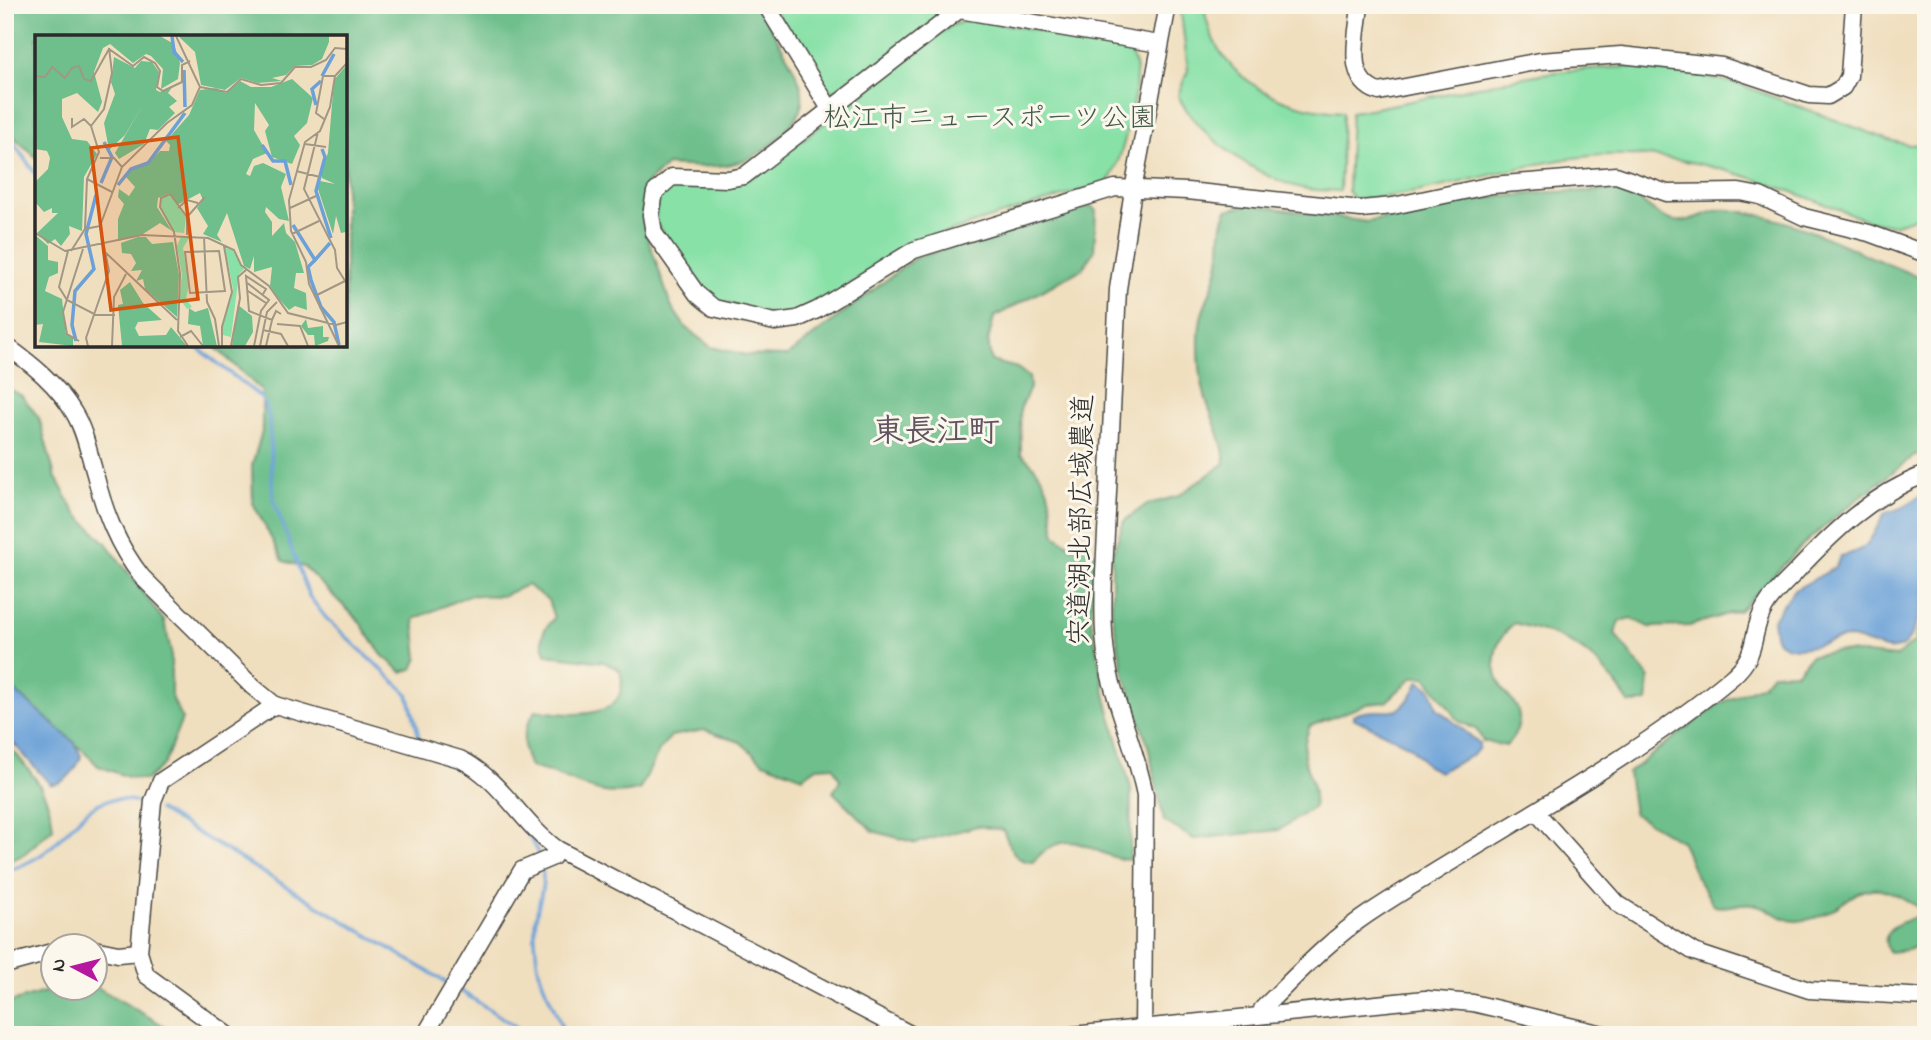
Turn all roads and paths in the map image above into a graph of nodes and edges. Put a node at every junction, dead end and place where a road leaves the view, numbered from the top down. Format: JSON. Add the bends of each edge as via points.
{"nodes":[{"id":1,"x":766,"y":5,"type":"edge"},
{"id":2,"x":1168,"y":5,"type":"edge"},
{"id":3,"x":1360,"y":5,"type":"edge"},
{"id":4,"x":1854,"y":5,"type":"edge"},
{"id":5,"x":956,"y":8,"type":"edge"},
{"id":6,"x":1159,"y":44,"type":"junction"},
{"id":7,"x":830,"y":109,"type":"junction"},
{"id":8,"x":1133,"y":190,"type":"junction"},
{"id":9,"x":1926,"y":254,"type":"edge"},
{"id":10,"x":5,"y":345,"type":"edge"},
{"id":11,"x":1926,"y":474,"type":"edge"},
{"id":12,"x":275,"y":705,"type":"junction"},
{"id":13,"x":1537,"y":813,"type":"junction"},
{"id":14,"x":557,"y":849,"type":"junction"},
{"id":15,"x":108,"y":952,"type":"edge"},
{"id":16,"x":139,"y":952,"type":"junction"},
{"id":17,"x":38,"y":956,"type":"edge"},
{"id":18,"x":5,"y":965,"type":"edge"},
{"id":19,"x":1926,"y":998,"type":"edge"},
{"id":20,"x":1262,"y":1014,"type":"junction"},
{"id":21,"x":1143,"y":1031,"type":"edge"},
{"id":22,"x":229,"y":1035,"type":"edge"},
{"id":23,"x":425,"y":1035,"type":"edge"},
{"id":24,"x":912,"y":1035,"type":"edge"},
{"id":25,"x":1073,"y":1035,"type":"edge"},
{"id":26,"x":1607,"y":1035,"type":"edge"}],
"edges":[{"from":1,"to":7,"type":"street"},
{"from":2,"to":6,"type":"street","name":"宍道湖北部広域農道"},
{"from":3,"to":4,"type":"street","via":[[1356,68],[1364,85],[1379,92],[1540,61],[1621,55],[1722,66],[1822,97],[1838,92],[1849,76]]},
{"from":5,"to":6,"type":"street"},
{"from":5,"to":7,"type":"street"},
{"from":6,"to":8,"type":"street","name":"宍道湖北部広域農道"},
{"from":7,"to":8,"type":"street","via":[[744,176],[672,177],[655,192],[654,233],[696,294],[714,308],[775,322],[797,319],[914,250],[1115,188]]},
{"from":8,"to":9,"type":"street","via":[[1361,209],[1492,185],[1616,175],[1667,193],[1760,196],[1804,217],[1869,233]]},
{"from":8,"to":21,"type":"street","name":"宍道湖北部広域農道","via":[[1113,336],[1103,618],[1111,676],[1145,795]]},
{"from":10,"to":12,"type":"street","via":[[36,367],[76,415],[102,501],[125,555],[188,623]]},
{"from":11,"to":13,"type":"street","via":[[1866,504],[1807,559],[1765,607],[1750,657],[1735,674]]},
{"from":12,"to":14,"type":"street","via":[[478,768]]},
{"from":12,"to":16,"type":"street","via":[[161,781],[153,801]]},
{"from":13,"to":19,"type":"street","via":[[1618,904],[1694,953],[1809,990]]},
{"from":13,"to":20,"type":"street","via":[[1367,915],[1331,943]]},
{"from":14,"to":23,"type":"street","via":[[552,857],[522,870]]},
{"from":14,"to":24,"type":"street"},
{"from":15,"to":16,"type":"street"},
{"from":16,"to":22,"type":"street","via":[[146,975]]},
{"from":17,"to":18,"type":"street"},
{"from":20,"to":21,"type":"street"},
{"from":20,"to":26,"type":"street","via":[[1449,1000]]},
{"from":21,"to":25,"type":"street"}]}
